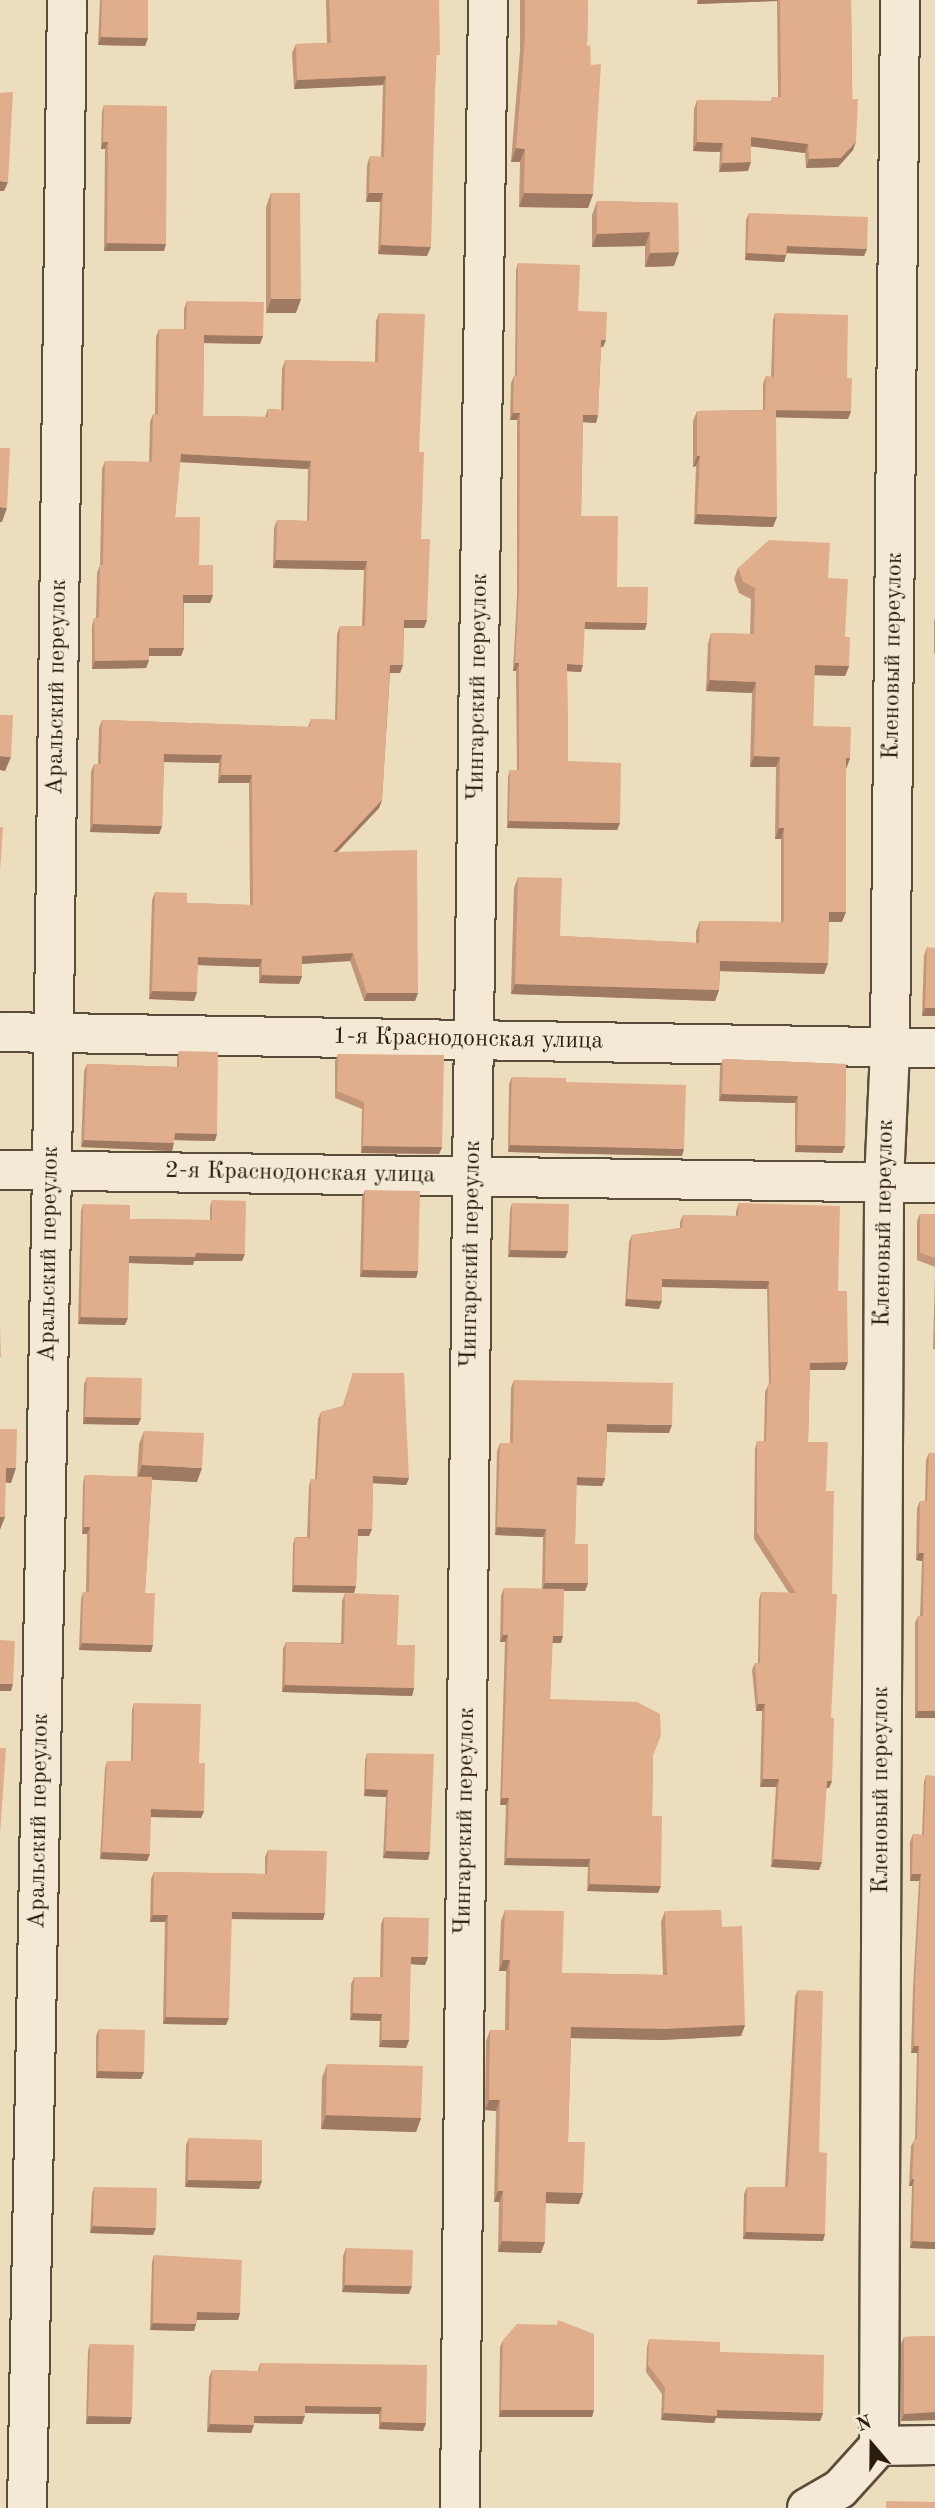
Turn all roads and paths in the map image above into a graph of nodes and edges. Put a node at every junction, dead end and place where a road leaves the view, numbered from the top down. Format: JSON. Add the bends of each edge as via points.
{"nodes":[{"id":1,"x":67,"y":0,"type":"edge"},
{"id":2,"x":488,"y":0,"type":"edge"},
{"id":3,"x":900,"y":0,"type":"edge"},
{"id":4,"x":0,"y":1032,"type":"edge"},
{"id":5,"x":54,"y":1033,"type":"junction"},
{"id":6,"x":474,"y":1040,"type":"junction"},
{"id":7,"x":890,"y":1048,"type":"junction"},
{"id":8,"x":935,"y":1048,"type":"edge"},
{"id":9,"x":0,"y":1170,"type":"edge"},
{"id":10,"x":52,"y":1171,"type":"junction"},
{"id":11,"x":472,"y":1177,"type":"junction"},
{"id":12,"x":884,"y":1182,"type":"junction"},
{"id":13,"x":935,"y":1183,"type":"edge"},
{"id":14,"x":935,"y":2445,"type":"edge"},
{"id":15,"x":879,"y":2446,"type":"junction"},
{"id":16,"x":27,"y":2508,"type":"edge"},
{"id":17,"x":460,"y":2508,"type":"edge"},
{"id":18,"x":807,"y":2508,"type":"edge"}],
"edges":[{"from":1,"to":5,"type":"street","name":"Аральский переулок"},
{"from":2,"to":6,"type":"street","name":"Чингарский переулок"},
{"from":3,"to":7,"type":"street","name":"Кленовый переулок"},
{"from":4,"to":5,"type":"street","name":"1-я Краснодонская улица"},
{"from":5,"to":6,"type":"street","name":"1-я Краснодонская улица"},
{"from":5,"to":10,"type":"street","name":"Аральский переулок"},
{"from":6,"to":7,"type":"street","name":"1-я Краснодонская улица"},
{"from":6,"to":11,"type":"street","name":"Чингарский переулок"},
{"from":7,"to":8,"type":"street","name":"1-я Краснодонская улица"},
{"from":7,"to":12,"type":"street","name":"Кленовый переулок"},
{"from":9,"to":10,"type":"street","name":"2-я Краснодонская улица"},
{"from":10,"to":11,"type":"street","name":"2-я Краснодонская улица"},
{"from":10,"to":16,"type":"street","name":"Аральский переулок"},
{"from":11,"to":12,"type":"street","name":"2-я Краснодонская улица"},
{"from":11,"to":17,"type":"street","name":"Чингарский переулок"},
{"from":12,"to":13,"type":"street","name":"2-я Краснодонская улица"},
{"from":12,"to":15,"type":"street","name":"Кленовый переулок"},
{"from":14,"to":15,"type":"street"},
{"from":15,"to":18,"type":"street","via":[[840,2489]]}]}
